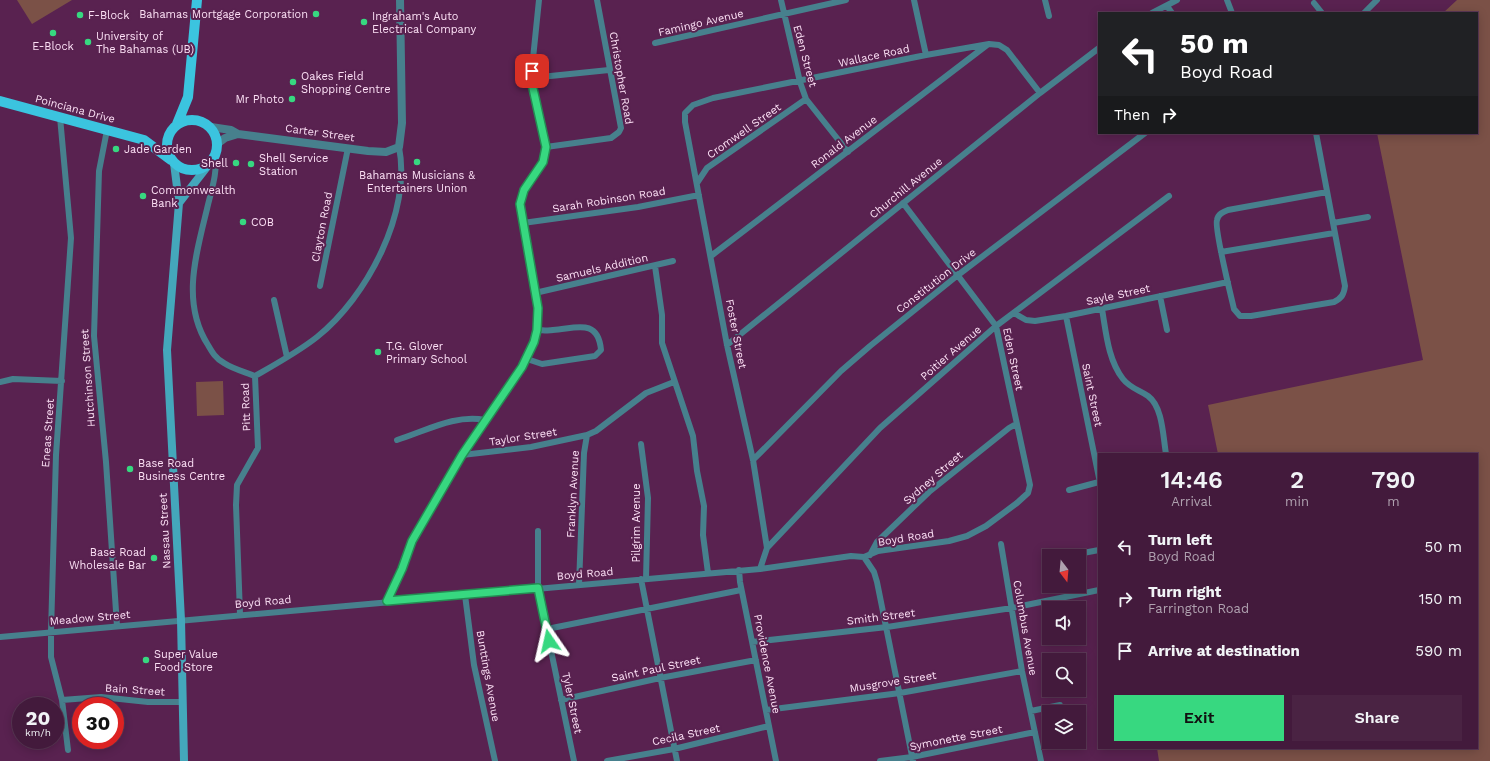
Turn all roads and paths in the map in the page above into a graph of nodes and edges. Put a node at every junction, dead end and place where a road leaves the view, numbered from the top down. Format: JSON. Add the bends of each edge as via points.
{"nodes":[{"id":1,"x":197,"y":0,"type":"edge"},
{"id":2,"x":400,"y":0,"type":"edge"},
{"id":3,"x":539,"y":0,"type":"edge"},
{"id":4,"x":597,"y":0,"type":"edge"},
{"id":5,"x":780,"y":0,"type":"edge"},
{"id":6,"x":846,"y":0,"type":"edge"},
{"id":7,"x":914,"y":0,"type":"edge"},
{"id":8,"x":1045,"y":0,"type":"edge"},
{"id":9,"x":1177,"y":0,"type":"edge"},
{"id":10,"x":1227,"y":0,"type":"edge"},
{"id":11,"x":1377,"y":0,"type":"edge"},
{"id":12,"x":1314,"y":3,"type":"dead end"},
{"id":13,"x":1167,"y":6,"type":"junction"},
{"id":14,"x":1154,"y":12,"type":"edge"},
{"id":15,"x":1171,"y":12,"type":"edge"},
{"id":16,"x":1232,"y":12,"type":"edge"},
{"id":17,"x":1321,"y":12,"type":"edge"},
{"id":18,"x":1365,"y":12,"type":"edge"},
{"id":19,"x":784,"y":14,"type":"junction"},
{"id":20,"x":1049,"y":16,"type":"dead end"},
{"id":21,"x":655,"y":43,"type":"dead end"},
{"id":22,"x":989,"y":44,"type":"junction"},
{"id":23,"x":1098,"y":49,"type":"edge"},
{"id":24,"x":926,"y":55,"type":"junction"},
{"id":25,"x":609,"y":70,"type":"junction"},
{"id":26,"x":531,"y":78,"type":"junction"},
{"id":27,"x":800,"y":82,"type":"junction"},
{"id":28,"x":1040,"y":93,"type":"junction"},
{"id":29,"x":188,"y":97,"type":"junction"},
{"id":30,"x":806,"y":99,"type":"junction"},
{"id":31,"x":0,"y":101,"type":"edge"},
{"id":32,"x":692,"y":106,"type":"joint"},
{"id":33,"x":60,"y":117,"type":"junction"},
{"id":34,"x":197,"y":120,"type":"junction"},
{"id":35,"x":177,"y":124,"type":"junction"},
{"id":36,"x":211,"y":128,"type":"junction"},
{"id":37,"x":107,"y":130,"type":"junction"},
{"id":38,"x":238,"y":134,"type":"junction"},
{"id":39,"x":1144,"y":134,"type":"edge"},
{"id":40,"x":1316,"y":134,"type":"edge"},
{"id":41,"x":168,"y":137,"type":"junction"},
{"id":42,"x":144,"y":140,"type":"junction"},
{"id":43,"x":399,"y":147,"type":"junction"},
{"id":44,"x":546,"y":147,"type":"junction"},
{"id":45,"x":348,"y":148,"type":"junction"},
{"id":46,"x":848,"y":152,"type":"junction"},
{"id":47,"x":214,"y":154,"type":"junction"},
{"id":48,"x":173,"y":162,"type":"junction"},
{"id":49,"x":697,"y":183,"type":"junction"},
{"id":50,"x":1327,"y":192,"type":"junction"},
{"id":51,"x":699,"y":195,"type":"junction"},
{"id":52,"x":1169,"y":196,"type":"dead end"},
{"id":53,"x":179,"y":203,"type":"junction"},
{"id":54,"x":903,"y":204,"type":"junction"},
{"id":55,"x":1368,"y":217,"type":"dead end"},
{"id":56,"x":523,"y":223,"type":"junction"},
{"id":57,"x":1333,"y":223,"type":"junction"},
{"id":58,"x":1334,"y":233,"type":"junction"},
{"id":59,"x":1222,"y":252,"type":"junction"},
{"id":60,"x":711,"y":256,"type":"junction"},
{"id":61,"x":673,"y":261,"type":"dead end"},
{"id":62,"x":655,"y":266,"type":"junction"},
{"id":63,"x":958,"y":275,"type":"junction"},
{"id":64,"x":1228,"y":282,"type":"junction"},
{"id":65,"x":320,"y":286,"type":"dead end"},
{"id":66,"x":535,"y":294,"type":"junction"},
{"id":67,"x":1160,"y":296,"type":"junction"},
{"id":68,"x":274,"y":300,"type":"dead end"},
{"id":69,"x":1102,"y":309,"type":"junction"},
{"id":70,"x":1014,"y":313,"type":"junction"},
{"id":71,"x":1066,"y":316,"type":"junction"},
{"id":72,"x":996,"y":326,"type":"junction"},
{"id":73,"x":537,"y":330,"type":"junction"},
{"id":74,"x":1167,"y":330,"type":"dead end"},
{"id":75,"x":727,"y":345,"type":"junction"},
{"id":76,"x":287,"y":357,"type":"junction"},
{"id":77,"x":527,"y":359,"type":"junction"},
{"id":78,"x":255,"y":376,"type":"junction"},
{"id":79,"x":62,"y":381,"type":"junction"},
{"id":80,"x":0,"y":382,"type":"edge"},
{"id":81,"x":674,"y":382,"type":"junction"},
{"id":82,"x":485,"y":420,"type":"junction"},
{"id":83,"x":1016,"y":424,"type":"junction"},
{"id":84,"x":587,"y":435,"type":"junction"},
{"id":85,"x":397,"y":440,"type":"dead end"},
{"id":86,"x":641,"y":444,"type":"dead end"},
{"id":87,"x":1166,"y":453,"type":"edge"},
{"id":88,"x":462,"y":455,"type":"junction"},
{"id":89,"x":753,"y":460,"type":"junction"},
{"id":90,"x":1098,"y":473,"type":"edge"},
{"id":91,"x":1098,"y":482,"type":"edge"},
{"id":92,"x":1069,"y":490,"type":"dead end"},
{"id":93,"x":986,"y":526,"type":"joint"},
{"id":94,"x":538,"y":531,"type":"dead end"},
{"id":95,"x":1001,"y":544,"type":"dead end"},
{"id":96,"x":767,"y":548,"type":"junction"},
{"id":97,"x":1098,"y":550,"type":"edge"},
{"id":98,"x":1086,"y":552,"type":"edge"},
{"id":99,"x":867,"y":556,"type":"junction"},
{"id":100,"x":760,"y":569,"type":"junction"},
{"id":101,"x":739,"y":570,"type":"junction"},
{"id":102,"x":708,"y":573,"type":"junction"},
{"id":103,"x":643,"y":579,"type":"junction"},
{"id":104,"x":579,"y":584,"type":"junction"},
{"id":105,"x":538,"y":588,"type":"junction"},
{"id":106,"x":741,"y":590,"type":"junction"},
{"id":107,"x":1098,"y":590,"type":"edge"},
{"id":108,"x":465,"y":594,"type":"junction"},
{"id":109,"x":387,"y":601,"type":"junction"},
{"id":110,"x":1012,"y":608,"type":"junction"},
{"id":111,"x":647,"y":610,"type":"junction"},
{"id":112,"x":240,"y":614,"type":"junction"},
{"id":113,"x":181,"y":620,"type":"junction"},
{"id":114,"x":117,"y":626,"type":"junction"},
{"id":115,"x":887,"y":627,"type":"junction"},
{"id":116,"x":547,"y":630,"type":"junction"},
{"id":117,"x":51,"y":632,"type":"junction"},
{"id":118,"x":0,"y":636,"type":"edge"},
{"id":119,"x":752,"y":642,"type":"junction"},
{"id":120,"x":756,"y":660,"type":"junction"},
{"id":121,"x":1022,"y":671,"type":"junction"},
{"id":122,"x":660,"y":678,"type":"junction"},
{"id":123,"x":900,"y":692,"type":"junction"},
{"id":124,"x":61,"y":697,"type":"edge"},
{"id":125,"x":64,"y":700,"type":"edge"},
{"id":126,"x":561,"y":700,"type":"junction"},
{"id":127,"x":183,"y":702,"type":"junction"},
{"id":128,"x":1042,"y":709,"type":"edge"},
{"id":129,"x":766,"y":710,"type":"junction"},
{"id":130,"x":1031,"y":711,"type":"junction"},
{"id":131,"x":64,"y":717,"type":"edge"},
{"id":132,"x":769,"y":726,"type":"junction"},
{"id":133,"x":1035,"y":732,"type":"junction"},
{"id":134,"x":674,"y":749,"type":"junction"},
{"id":135,"x":68,"y":750,"type":"dead end"},
{"id":136,"x":912,"y":759,"type":"edge"},
{"id":137,"x":184,"y":761,"type":"edge"},
{"id":138,"x":495,"y":761,"type":"edge"},
{"id":139,"x":574,"y":761,"type":"edge"},
{"id":140,"x":607,"y":761,"type":"edge"},
{"id":141,"x":677,"y":761,"type":"edge"},
{"id":142,"x":776,"y":761,"type":"edge"},
{"id":143,"x":880,"y":761,"type":"edge"},
{"id":144,"x":1042,"y":761,"type":"edge"}],
"edges":[{"from":1,"to":29,"type":"main road"},
{"from":2,"to":43,"type":"street","via":[[402,123]]},
{"from":3,"to":26,"type":"street"},
{"from":4,"to":25,"type":"street","name":"Christopher Road"},
{"from":5,"to":19,"type":"street","name":"Eden Street"},
{"from":6,"to":19,"type":"street","name":"Famingo Avenue"},
{"from":7,"to":24,"type":"street"},
{"from":8,"to":20,"type":"street"},
{"from":9,"to":13,"type":"street"},
{"from":10,"to":16,"type":"street"},
{"from":11,"to":18,"type":"street"},
{"from":12,"to":17,"type":"street"},
{"from":13,"to":14,"type":"street"},
{"from":13,"to":15,"type":"street"},
{"from":19,"to":21,"type":"street","name":"Famingo Avenue"},
{"from":19,"to":27,"type":"street","name":"Eden Street"},
{"from":22,"to":24,"type":"street","name":"Wallace Road"},
{"from":22,"to":28,"type":"street","name":"Wallace Road","via":[[999,45],[1007,50]]},
{"from":22,"to":46,"type":"street","name":"Ronald Avenue"},
{"from":23,"to":28,"type":"street","name":"Churchill Avenue"},
{"from":24,"to":27,"type":"street","name":"Wallace Road"},
{"from":25,"to":26,"type":"street"},
{"from":25,"to":44,"type":"street","name":"Christopher Road","via":[[620,122],[619,132],[610,138]]},
{"from":26,"to":44,"type":"street"},
{"from":27,"to":30,"type":"street","name":"Eden Street"},
{"from":27,"to":32,"type":"street","name":"Wallace Road","via":[[713,98]]},
{"from":28,"to":54,"type":"street","name":"Churchill Avenue"},
{"from":29,"to":34,"type":"main road"},
{"from":29,"to":35,"type":"main road"},
{"from":30,"to":46,"type":"street","name":"Eden Street"},
{"from":30,"to":49,"type":"street","name":"Cromwell Street","via":[[707,168]]},
{"from":31,"to":33,"type":"main road","name":"Poinciana Drive"},
{"from":32,"to":49,"type":"street","name":"Foster Street","via":[[686,112],[685,122]]},
{"from":33,"to":37,"type":"main road","name":"Poinciana Drive"},
{"from":33,"to":79,"type":"street","name":"Eneas Street","via":[[71,238]]},
{"from":34,"to":35,"type":"main road","via":[[184,120]]},
{"from":34,"to":36,"type":"main road"},
{"from":35,"to":41,"type":"main road"},
{"from":36,"to":38,"type":"street","name":"Carter Street","via":[[231,130]]},
{"from":36,"to":47,"type":"main road","via":[[215,134]]},
{"from":37,"to":42,"type":"main road","name":"Poinciana Drive"},
{"from":37,"to":114,"type":"street","name":"Hutchinson Street","via":[[99,171],[94,336],[106,462]]},
{"from":38,"to":45,"type":"street","name":"Carter Street"},
{"from":38,"to":47,"type":"street","via":[[225,138]]},
{"from":39,"to":63,"type":"street","name":"Constitution Drive"},
{"from":40,"to":50,"type":"street"},
{"from":41,"to":42,"type":"main road"},
{"from":41,"to":48,"type":"main road","via":[[167,149]]},
{"from":42,"to":48,"type":"main road"},
{"from":43,"to":45,"type":"street","name":"Carter Street","via":[[379,152]]},
{"from":43,"to":76,"type":"street","via":[[403,175],[392,230],[368,278],[336,320],[317,338]]},
{"from":44,"to":56,"type":"street","via":[[543,162],[521,197]]},
{"from":45,"to":65,"type":"street","name":"Clayton Road"},
{"from":46,"to":60,"type":"street","name":"Ronald Avenue"},
{"from":47,"to":48,"type":"main road","via":[[202,168],[194,170],[185,169]]},
{"from":47,"to":53,"type":"main road"},
{"from":47,"to":78,"type":"street","name":"Pitt Road","via":[[214,180],[194,264],[195,318],[214,355],[223,363]]},
{"from":48,"to":53,"type":"main road","name":"Nassau Street"},
{"from":49,"to":51,"type":"street","name":"Foster Street"},
{"from":50,"to":57,"type":"street"},
{"from":50,"to":59,"type":"street","via":[[1222,212],[1216,224]]},
{"from":51,"to":56,"type":"street","name":"Sarah Robinson Road","via":[[638,207]]},
{"from":51,"to":60,"type":"street","name":"Foster Street"},
{"from":52,"to":70,"type":"street","name":"Poitier Avenue"},
{"from":53,"to":113,"type":"main road","name":"Nassau Street","via":[[168,350]]},
{"from":54,"to":63,"type":"street","name":"Eden Street"},
{"from":54,"to":75,"type":"street","name":"Churchill Avenue"},
{"from":55,"to":57,"type":"street"},
{"from":56,"to":66,"type":"street"},
{"from":57,"to":58,"type":"street"},
{"from":58,"to":59,"type":"street"},
{"from":58,"to":64,"type":"street","via":[[1345,286],[1342,296],[1334,302],[1244,317],[1234,309]]},
{"from":59,"to":64,"type":"street"},
{"from":60,"to":75,"type":"street","name":"Foster Street"},
{"from":61,"to":62,"type":"street","name":"Samuels Addition"},
{"from":62,"to":66,"type":"street","name":"Samuels Addition"},
{"from":62,"to":81,"type":"street","via":[[662,315],[662,343]]},
{"from":63,"to":72,"type":"street","name":"Eden Street"},
{"from":63,"to":89,"type":"street","name":"Constitution Drive","via":[[841,372]]},
{"from":64,"to":67,"type":"street","name":"Sayle Street"},
{"from":66,"to":73,"type":"street","via":[[538,308]]},
{"from":67,"to":69,"type":"street","name":"Sayle Street"},
{"from":67,"to":74,"type":"street"},
{"from":68,"to":76,"type":"street"},
{"from":69,"to":71,"type":"street","name":"Sayle Street"},
{"from":69,"to":87,"type":"street","via":[[1115,365],[1128,384],[1153,401],[1160,420]]},
{"from":70,"to":71,"type":"street","name":"Sayle Street","via":[[1031,320]]},
{"from":70,"to":72,"type":"street","name":"Poitier Avenue"},
{"from":71,"to":90,"type":"street","name":"Saint Street"},
{"from":72,"to":83,"type":"street","name":"Eden Street"},
{"from":72,"to":96,"type":"street","name":"Poitier Avenue","via":[[880,428]]},
{"from":73,"to":77,"type":"street"},
{"from":73,"to":77,"type":"street","via":[[587,327],[597,337],[601,350],[595,356],[542,364]]},
{"from":75,"to":89,"type":"street","name":"Foster Street"},
{"from":76,"to":78,"type":"street"},
{"from":77,"to":82,"type":"street"},
{"from":78,"to":112,"type":"street","name":"Pitt Road","via":[[258,448],[237,485]]},
{"from":79,"to":80,"type":"street","via":[[13,379]]},
{"from":79,"to":117,"type":"street","name":"Eneas Street","via":[[56,455]]},
{"from":81,"to":84,"type":"street","name":"Franklyn Avenue","via":[[646,393]]},
{"from":81,"to":102,"type":"street","via":[[694,436],[704,506],[703,535]]},
{"from":82,"to":85,"type":"street","via":[[474,418],[457,421]]},
{"from":82,"to":88,"type":"street"},
{"from":83,"to":93,"type":"street","name":"Eden Street","via":[[1030,486],[1028,493]]},
{"from":83,"to":99,"type":"street","name":"Sydney Street","via":[[929,492],[877,542]]},
{"from":84,"to":88,"type":"street","name":"Taylor Street","via":[[531,447]]},
{"from":84,"to":104,"type":"street","name":"Franklyn Avenue"},
{"from":86,"to":103,"type":"street","name":"Pilgrim Avenue","via":[[648,498]]},
{"from":88,"to":109,"type":"street","via":[[412,541]]},
{"from":89,"to":96,"type":"street","name":"Foster Street"},
{"from":91,"to":92,"type":"street"},
{"from":93,"to":99,"type":"street","name":"Boyd Road","via":[[950,541],[878,551]]},
{"from":94,"to":105,"type":"street","name":"Tyler Street"},
{"from":95,"to":110,"type":"street","name":"Columbus Avenue"},
{"from":96,"to":100,"type":"street","name":"Foster Street"},
{"from":97,"to":98,"type":"street"},
{"from":99,"to":100,"type":"street","name":"Boyd Road"},
{"from":99,"to":115,"type":"street","via":[[877,582]]},
{"from":100,"to":101,"type":"street","name":"Boyd Road"},
{"from":101,"to":102,"type":"street","name":"Boyd Road"},
{"from":101,"to":106,"type":"street","name":"Providence Avenue"},
{"from":102,"to":103,"type":"street","name":"Boyd Road"},
{"from":103,"to":104,"type":"street","name":"Boyd Road"},
{"from":103,"to":111,"type":"street","name":"Pilgrim Avenue"},
{"from":104,"to":105,"type":"street","name":"Boyd Road"},
{"from":105,"to":108,"type":"street","name":"Boyd Road"},
{"from":105,"to":116,"type":"street","name":"Tyler Street"},
{"from":106,"to":111,"type":"street"},
{"from":106,"to":119,"type":"street","name":"Providence Avenue"},
{"from":107,"to":110,"type":"street"},
{"from":108,"to":109,"type":"street","name":"Boyd Road"},
{"from":108,"to":138,"type":"street","name":"Bunttings Avenue","via":[[474,665]]},
{"from":109,"to":112,"type":"street","name":"Boyd Road"},
{"from":110,"to":115,"type":"street","name":"Smith Street"},
{"from":110,"to":121,"type":"street","name":"Columbus Avenue"},
{"from":111,"to":116,"type":"street"},
{"from":111,"to":122,"type":"street","name":"Pilgrim Avenue"},
{"from":112,"to":113,"type":"street","name":"Boyd Road"},
{"from":113,"to":114,"type":"street","name":"Meadow Street"},
{"from":113,"to":127,"type":"main road","name":"Nassau Street"},
{"from":114,"to":117,"type":"street","name":"Meadow Street"},
{"from":115,"to":119,"type":"street","name":"Smith Street"},
{"from":115,"to":123,"type":"street"},
{"from":116,"to":126,"type":"street","name":"Tyler Street"},
{"from":117,"to":118,"type":"street","name":"Meadow Street"},
{"from":117,"to":124,"type":"street","name":"Eneas Street","via":[[51,657]]},
{"from":119,"to":120,"type":"street","name":"Providence Avenue"},
{"from":120,"to":122,"type":"street","name":"Saint Paul Street"},
{"from":120,"to":129,"type":"street","name":"Providence Avenue"},
{"from":121,"to":123,"type":"street","name":"Musgrove Street"},
{"from":121,"to":130,"type":"street","name":"Columbus Avenue"},
{"from":122,"to":126,"type":"street","name":"Saint Paul Street"},
{"from":122,"to":134,"type":"street","name":"Pilgrim Avenue"},
{"from":123,"to":129,"type":"street","name":"Musgrove Street"},
{"from":123,"to":136,"type":"street"},
{"from":125,"to":127,"type":"street","name":"Bain Street","via":[[101,697],[148,702]]},
{"from":126,"to":139,"type":"street","name":"Tyler Street"},
{"from":127,"to":137,"type":"main road","name":"Nassau Street"},
{"from":128,"to":130,"type":"street"},
{"from":129,"to":132,"type":"street","name":"Providence Avenue"},
{"from":130,"to":133,"type":"street","name":"Columbus Avenue"},
{"from":131,"to":135,"type":"street","name":"Eneas Street"},
{"from":132,"to":134,"type":"street","name":"Cecila Street"},
{"from":132,"to":142,"type":"street","name":"Providence Avenue"},
{"from":133,"to":136,"type":"street","name":"Symonette Street"},
{"from":133,"to":144,"type":"street","name":"Columbus Avenue"},
{"from":134,"to":140,"type":"street","name":"Cecila Street"},
{"from":134,"to":141,"type":"street","name":"Pilgrim Avenue"},
{"from":136,"to":143,"type":"street","name":"Symonette Street"}]}
